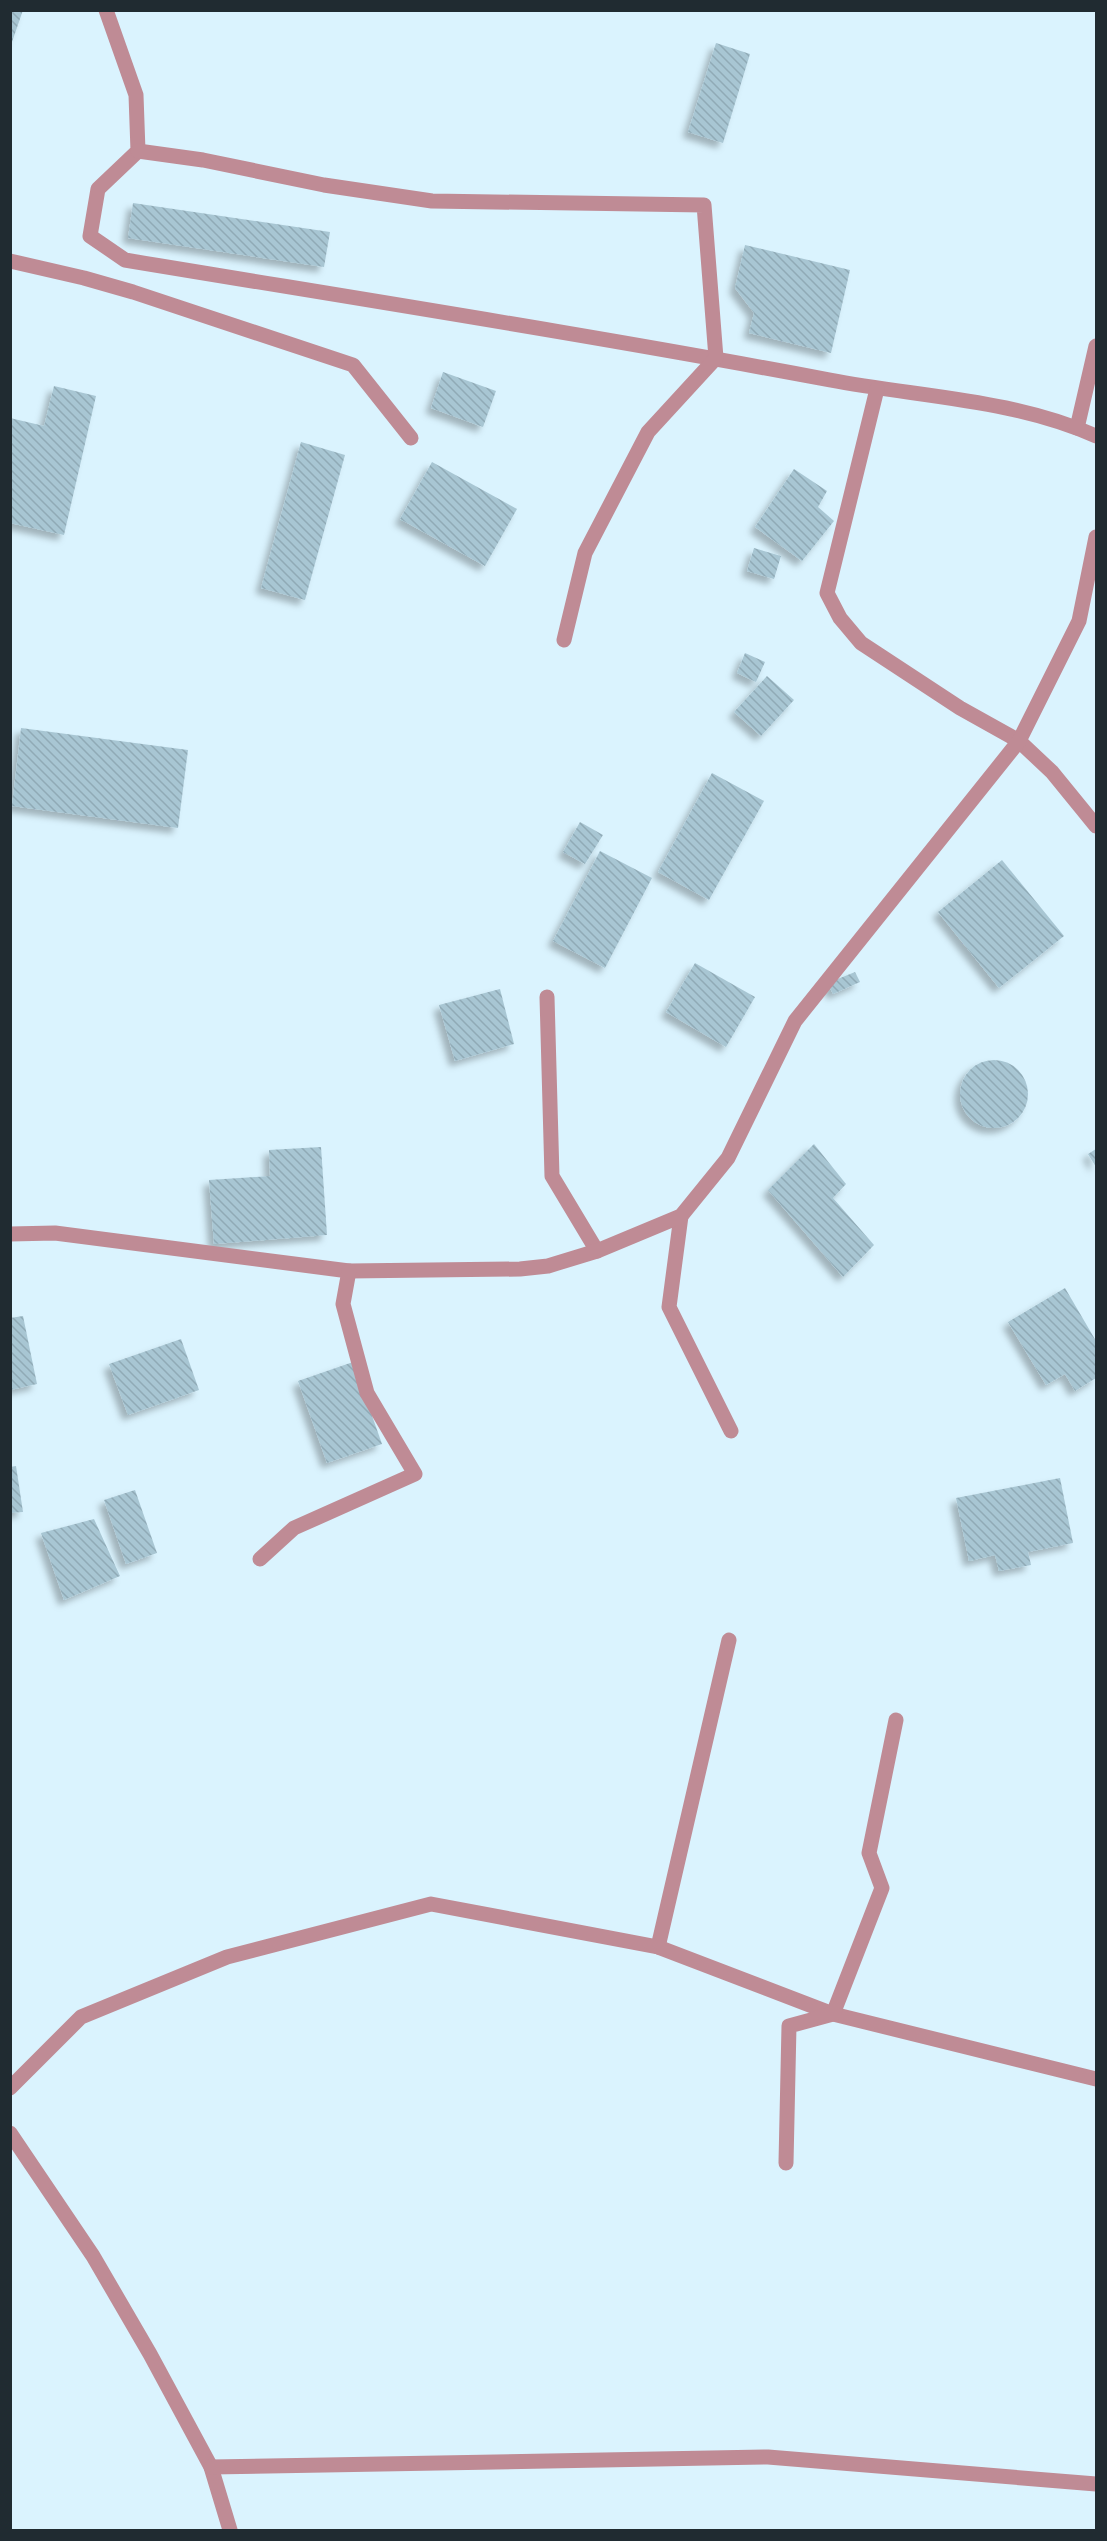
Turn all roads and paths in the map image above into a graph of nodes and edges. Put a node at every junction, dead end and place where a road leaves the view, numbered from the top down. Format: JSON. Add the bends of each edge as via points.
{"nodes":[{"id":1,"x":106,"y":10,"type":"edge"},
{"id":2,"x":138,"y":151,"type":"junction"},
{"id":3,"x":10,"y":261,"type":"edge"},
{"id":4,"x":1096,"y":346,"type":"edge"},
{"id":5,"x":716,"y":358,"type":"junction"},
{"id":6,"x":877,"y":389,"type":"junction"},
{"id":7,"x":1077,"y":428,"type":"junction"},
{"id":8,"x":1096,"y":436,"type":"edge"},
{"id":9,"x":411,"y":438,"type":"dead end"},
{"id":10,"x":1096,"y":537,"type":"edge"},
{"id":11,"x":564,"y":640,"type":"dead end"},
{"id":12,"x":1019,"y":741,"type":"junction"},
{"id":13,"x":1096,"y":826,"type":"edge"},
{"id":14,"x":547,"y":997,"type":"dead end"},
{"id":15,"x":681,"y":1216,"type":"junction"},
{"id":16,"x":10,"y":1234,"type":"edge"},
{"id":17,"x":597,"y":1251,"type":"junction"},
{"id":18,"x":349,"y":1271,"type":"junction"},
{"id":19,"x":732,"y":1431,"type":"dead end"},
{"id":20,"x":260,"y":1559,"type":"dead end"},
{"id":21,"x":729,"y":1640,"type":"dead end"},
{"id":22,"x":896,"y":1720,"type":"dead end"},
{"id":23,"x":658,"y":1947,"type":"junction"},
{"id":24,"x":833,"y":2014,"type":"junction"},
{"id":25,"x":1096,"y":2079,"type":"edge"},
{"id":26,"x":10,"y":2088,"type":"edge"},
{"id":27,"x":10,"y":2133,"type":"edge"},
{"id":28,"x":786,"y":2163,"type":"dead end"},
{"id":29,"x":211,"y":2467,"type":"junction"},
{"id":30,"x":1096,"y":2484,"type":"edge"},
{"id":31,"x":230,"y":2530,"type":"edge"}],
"edges":[{"from":1,"to":2,"type":"street","via":[[136,94]]},
{"from":2,"to":5,"type":"street","via":[[432,201],[704,205]]},
{"from":2,"to":5,"type":"street","via":[[98,189],[90,236],[125,260]]},
{"from":3,"to":9,"type":"street","via":[[133,292],[353,365]]},
{"from":4,"to":7,"type":"street"},
{"from":5,"to":6,"type":"street"},
{"from":5,"to":11,"type":"street","via":[[648,432],[585,553]]},
{"from":6,"to":7,"type":"street","via":[[1012,408]]},
{"from":6,"to":12,"type":"street","via":[[827,593],[840,618],[861,643],[960,708]]},
{"from":7,"to":8,"type":"street"},
{"from":10,"to":12,"type":"street","via":[[1079,621]]},
{"from":12,"to":13,"type":"street","via":[[1052,772]]},
{"from":12,"to":15,"type":"street","via":[[795,1021],[728,1158]]},
{"from":14,"to":17,"type":"street","via":[[552,1176]]},
{"from":15,"to":17,"type":"street"},
{"from":15,"to":19,"type":"street","via":[[669,1306]]},
{"from":16,"to":18,"type":"street","via":[[55,1233]]},
{"from":17,"to":18,"type":"street","via":[[548,1266],[520,1269]]},
{"from":18,"to":20,"type":"street","via":[[343,1304],[367,1393],[415,1474],[294,1528]]},
{"from":21,"to":23,"type":"street"},
{"from":22,"to":24,"type":"street","via":[[869,1853],[882,1888]]},
{"from":23,"to":24,"type":"street"},
{"from":23,"to":26,"type":"street","via":[[431,1904],[227,1958],[81,2017]]},
{"from":24,"to":25,"type":"street"},
{"from":24,"to":28,"type":"street","via":[[789,2026]]},
{"from":27,"to":29,"type":"street","via":[[98,2266]]},
{"from":29,"to":30,"type":"street","via":[[768,2457]]},
{"from":29,"to":31,"type":"street"}]}
